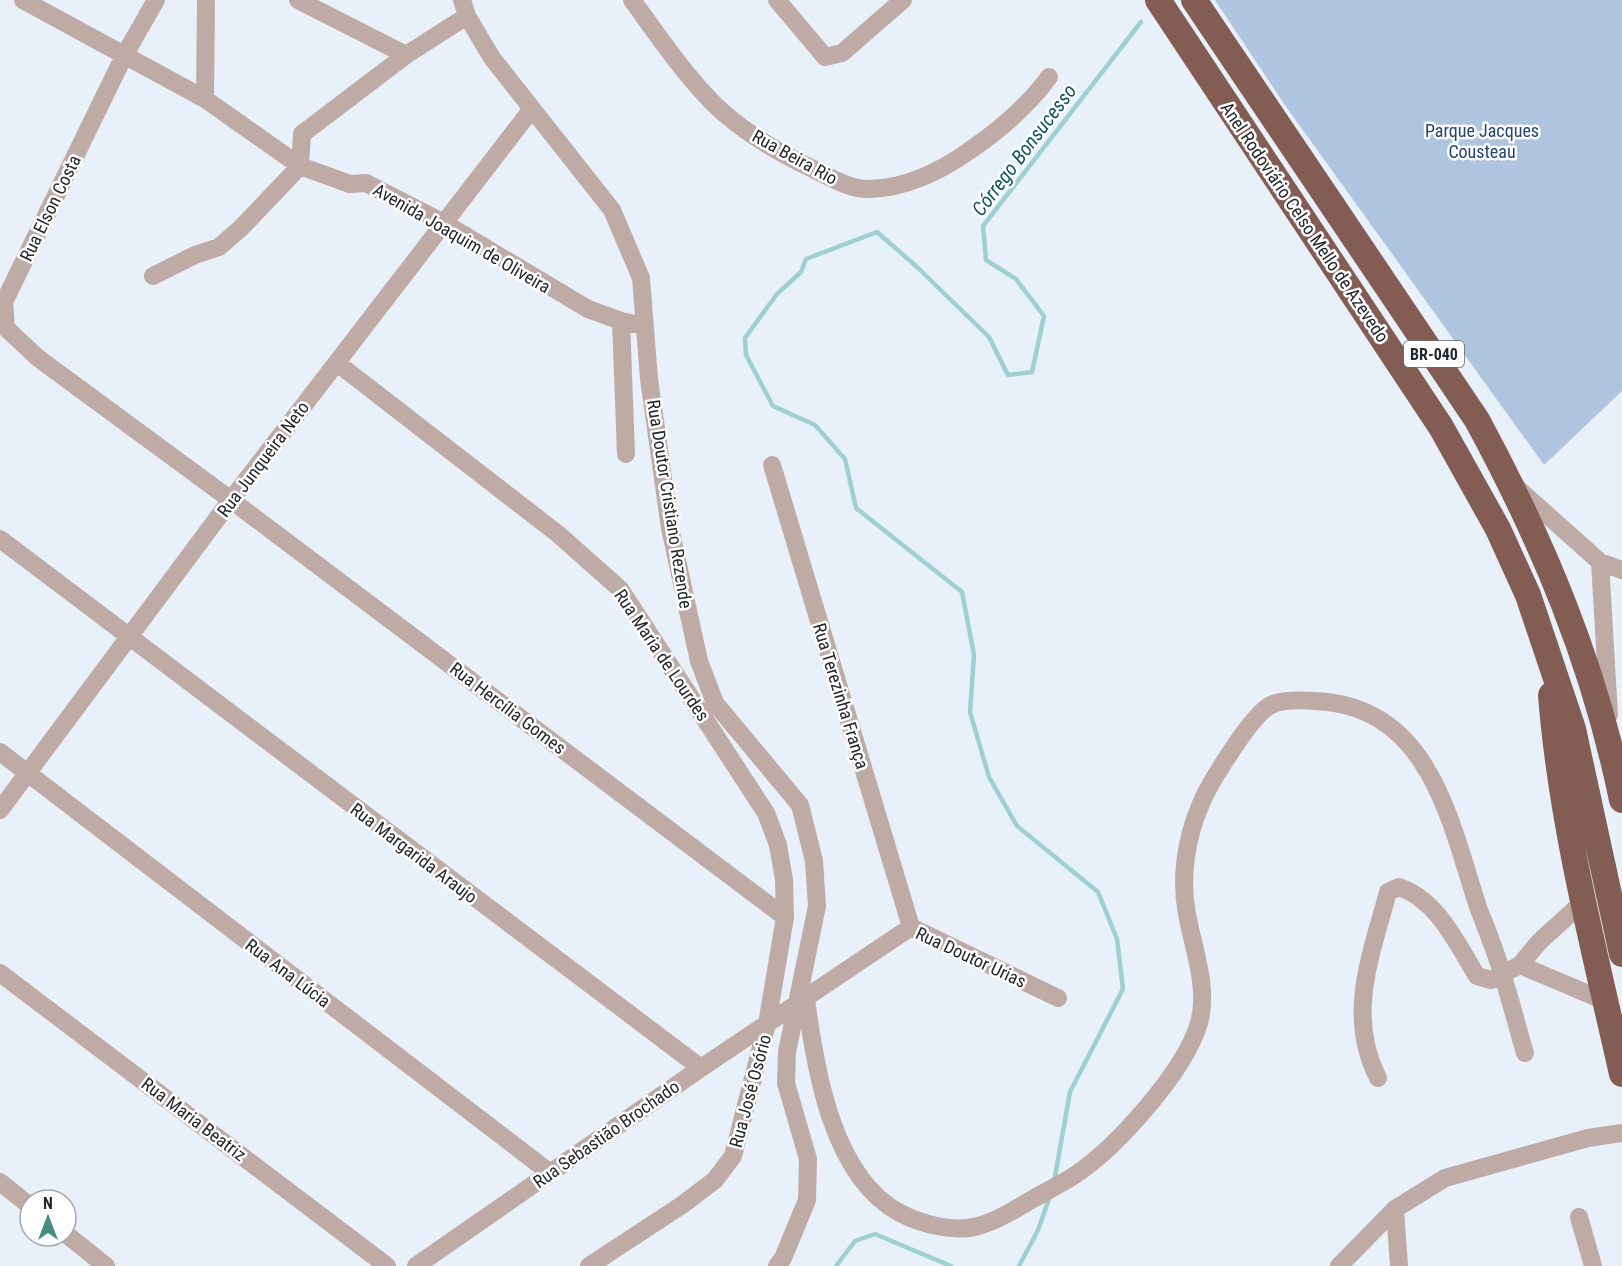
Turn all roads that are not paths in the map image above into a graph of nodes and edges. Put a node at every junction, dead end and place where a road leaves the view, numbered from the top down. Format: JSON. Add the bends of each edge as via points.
{"nodes":[{"id":1,"x":23,"y":0,"type":"edge"},
{"id":2,"x":156,"y":0,"type":"edge"},
{"id":3,"x":206,"y":0,"type":"edge"},
{"id":4,"x":298,"y":0,"type":"edge"},
{"id":5,"x":632,"y":0,"type":"edge"},
{"id":6,"x":777,"y":0,"type":"edge"},
{"id":7,"x":903,"y":0,"type":"edge"},
{"id":8,"x":1158,"y":0,"type":"edge"},
{"id":9,"x":1194,"y":0,"type":"edge"},
{"id":10,"x":465,"y":8,"type":"edge"},
{"id":11,"x":406,"y":55,"type":"junction"},
{"id":12,"x":124,"y":56,"type":"junction"},
{"id":13,"x":1049,"y":77,"type":"dead end"},
{"id":14,"x":205,"y":99,"type":"junction"},
{"id":15,"x":531,"y":110,"type":"junction"},
{"id":16,"x":300,"y":166,"type":"junction"},
{"id":17,"x":444,"y":223,"type":"junction"},
{"id":18,"x":153,"y":276,"type":"dead end"},
{"id":19,"x":621,"y":321,"type":"junction"},
{"id":20,"x":645,"y":326,"type":"junction"},
{"id":21,"x":3,"y":329,"type":"edge"},
{"id":22,"x":337,"y":363,"type":"junction"},
{"id":23,"x":626,"y":454,"type":"dead end"},
{"id":24,"x":772,"y":465,"type":"dead end"},
{"id":25,"x":1511,"y":483,"type":"junction"},
{"id":26,"x":231,"y":500,"type":"junction"},
{"id":27,"x":0,"y":539,"type":"edge"},
{"id":28,"x":1600,"y":562,"type":"junction"},
{"id":29,"x":1622,"y":570,"type":"edge"},
{"id":30,"x":128,"y":638,"type":"junction"},
{"id":31,"x":1549,"y":662,"type":"junction"},
{"id":32,"x":1610,"y":741,"type":"junction"},
{"id":33,"x":0,"y":752,"type":"edge"},
{"id":34,"x":28,"y":774,"type":"junction"},
{"id":35,"x":1622,"y":800,"type":"edge"},
{"id":36,"x":0,"y":810,"type":"edge"},
{"id":37,"x":1583,"y":902,"type":"junction"},
{"id":38,"x":785,"y":917,"type":"junction"},
{"id":39,"x":911,"y":927,"type":"junction"},
{"id":40,"x":1622,"y":954,"type":"edge"},
{"id":41,"x":1520,"y":964,"type":"junction"},
{"id":42,"x":0,"y":973,"type":"edge"},
{"id":43,"x":1501,"y":975,"type":"junction"},
{"id":44,"x":1058,"y":998,"type":"dead end"},
{"id":45,"x":1605,"y":1001,"type":"junction"},
{"id":46,"x":802,"y":1002,"type":"junction"},
{"id":47,"x":767,"y":1024,"type":"junction"},
{"id":48,"x":1525,"y":1053,"type":"dead end"},
{"id":49,"x":700,"y":1068,"type":"junction"},
{"id":50,"x":1622,"y":1074,"type":"edge"},
{"id":51,"x":1378,"y":1078,"type":"dead end"},
{"id":52,"x":1622,"y":1133,"type":"edge"},
{"id":53,"x":549,"y":1172,"type":"junction"},
{"id":54,"x":0,"y":1182,"type":"edge"},
{"id":55,"x":18,"y":1196,"type":"edge"},
{"id":56,"x":1395,"y":1209,"type":"junction"},
{"id":57,"x":1579,"y":1217,"type":"dead end"},
{"id":58,"x":78,"y":1244,"type":"edge"},
{"id":59,"x":106,"y":1266,"type":"edge"},
{"id":60,"x":387,"y":1266,"type":"edge"},
{"id":61,"x":416,"y":1266,"type":"edge"},
{"id":62,"x":589,"y":1266,"type":"edge"},
{"id":63,"x":777,"y":1266,"type":"edge"},
{"id":64,"x":1339,"y":1266,"type":"edge"},
{"id":65,"x":1400,"y":1266,"type":"edge"},
{"id":66,"x":1593,"y":1266,"type":"edge"}],
"edges":[{"from":1,"to":12,"type":"street","name":"Avenida Joaquim de Oliveira"},
{"from":2,"to":12,"type":"street","name":"Rua Elson Costa"},
{"from":3,"to":14,"type":"street"},
{"from":4,"to":11,"type":"street"},
{"from":5,"to":13,"type":"street","name":"Rua Beira Rio","via":[[712,103],[752,134],[804,165],[846,185],[866,189],[888,188],[945,168],[1001,129]]},
{"from":6,"to":7,"type":"street","via":[[825,57],[835,57]]},
{"from":8,"to":31,"type":"highway","name":"Anel Rodoviário Celso Mello de Azevedo","number":"BR-040","via":[[1441,427],[1502,538],[1527,595]]},
{"from":9,"to":25,"type":"highway","name":"Anel Rodoviário Celso Mello de Azevedo","number":"BR-040","via":[[1477,420]]},
{"from":10,"to":11,"type":"street"},
{"from":10,"to":15,"type":"street","name":"Rua Doutor Cristiano Rezende","via":[[492,58]]},
{"from":11,"to":16,"type":"street","via":[[302,134]]},
{"from":12,"to":14,"type":"street","name":"Avenida Joaquim de Oliveira"},
{"from":12,"to":21,"type":"street","name":"Rua Elson Costa","via":[[4,302]]},
{"from":14,"to":16,"type":"street","name":"Avenida Joaquim de Oliveira"},
{"from":15,"to":17,"type":"street","name":"Rua Junqueira Neto"},
{"from":15,"to":20,"type":"street","name":"Rua Doutor Cristiano Rezende","via":[[612,210],[641,278]]},
{"from":16,"to":17,"type":"street","name":"Avenida Joaquim de Oliveira","via":[[350,184],[366,183]]},
{"from":16,"to":18,"type":"street","via":[[272,199],[219,247]]},
{"from":17,"to":19,"type":"street","name":"Avenida Joaquim de Oliveira","via":[[588,309]]},
{"from":17,"to":22,"type":"street","name":"Rua Junqueira Neto"},
{"from":19,"to":20,"type":"street","name":"Avenida Joaquim de Oliveira"},
{"from":19,"to":23,"type":"street"},
{"from":20,"to":46,"type":"street","name":"Rua Doutor Cristiano Rezende","via":[[670,528],[699,661],[716,703],[800,805],[814,861],[817,906]]},
{"from":21,"to":26,"type":"street","name":"Rua Elson Costa"},
{"from":22,"to":26,"type":"street","name":"Rua Junqueira Neto"},
{"from":22,"to":38,"type":"street","name":"Rua Maria de Lourdes","via":[[558,534],[620,589],[766,813],[778,845]]},
{"from":24,"to":39,"type":"street","name":"Rua Terezinha França"},
{"from":25,"to":28,"type":"street"},
{"from":25,"to":32,"type":"highway","name":"Anel Rodoviário Celso Mello de Azevedo","number":"BR-040","via":[[1565,602]]},
{"from":26,"to":30,"type":"street","name":"Rua Junqueira Neto"},
{"from":26,"to":38,"type":"street","name":"Rua Hercília Gomes"},
{"from":27,"to":30,"type":"street","name":"Rua Margarida Araujo"},
{"from":28,"to":29,"type":"street"},
{"from":28,"to":32,"type":"street"},
{"from":30,"to":34,"type":"street","name":"Rua Junqueira Neto"},
{"from":30,"to":49,"type":"street","name":"Rua Margarida Araujo"},
{"from":31,"to":37,"type":"highway","via":[[1554,730]]},
{"from":31,"to":40,"type":"highway","name":"Anel Rodoviário Celso Mello de Azevedo","number":"BR-040","via":[[1573,729]]},
{"from":32,"to":35,"type":"highway","name":"Anel Rodoviário Celso Mello de Azevedo","number":"BR-040"},
{"from":33,"to":34,"type":"street","name":"Rua Ana Lúcia"},
{"from":34,"to":36,"type":"street","name":"Rua Junqueira Neto"},
{"from":34,"to":53,"type":"street","name":"Rua Ana Lúcia"},
{"from":37,"to":41,"type":"street"},
{"from":37,"to":45,"type":"highway"},
{"from":38,"to":47,"type":"street","name":"Rua Maria de Lourdes"},
{"from":39,"to":44,"type":"street","name":"Rua Doutor Urias"},
{"from":39,"to":46,"type":"street","name":"Rua Doutor Urias"},
{"from":41,"to":43,"type":"street"},
{"from":41,"to":45,"type":"street"},
{"from":42,"to":60,"type":"street","name":"Rua Maria Beatriz"},
{"from":43,"to":46,"type":"street","via":[[1458,838],[1438,787],[1414,750],[1387,722],[1361,708],[1330,701],[1296,700],[1271,704],[1241,737],[1200,805],[1191,832],[1185,871],[1186,910],[1201,990],[1199,1022],[1182,1059],[1116,1141],[1077,1174],[975,1227],[917,1221],[895,1210],[861,1178],[844,1150],[822,1092]]},
{"from":43,"to":48,"type":"street"},
{"from":43,"to":51,"type":"street","via":[[1491,980],[1477,976],[1427,903],[1400,887],[1388,892],[1361,995],[1369,1060]]},
{"from":45,"to":50,"type":"highway"},
{"from":46,"to":47,"type":"street","name":"Rua Sebastião Brochado"},
{"from":46,"to":63,"type":"street","name":"Rua Doutor Cristiano Rezende","via":[[787,1052],[786,1083],[808,1159],[807,1200]]},
{"from":47,"to":49,"type":"street","name":"Rua Sebastião Brochado"},
{"from":47,"to":62,"type":"street","name":"Rua José Osório","via":[[733,1156],[715,1180]]},
{"from":49,"to":53,"type":"street","name":"Rua Sebastião Brochado"},
{"from":52,"to":56,"type":"street","via":[[1588,1138],[1445,1178]]},
{"from":53,"to":61,"type":"street","name":"Rua Sebastião Brochado"},
{"from":54,"to":55,"type":"street"},
{"from":56,"to":64,"type":"street"},
{"from":56,"to":65,"type":"street"},
{"from":57,"to":66,"type":"street"},
{"from":58,"to":59,"type":"street"}]}
